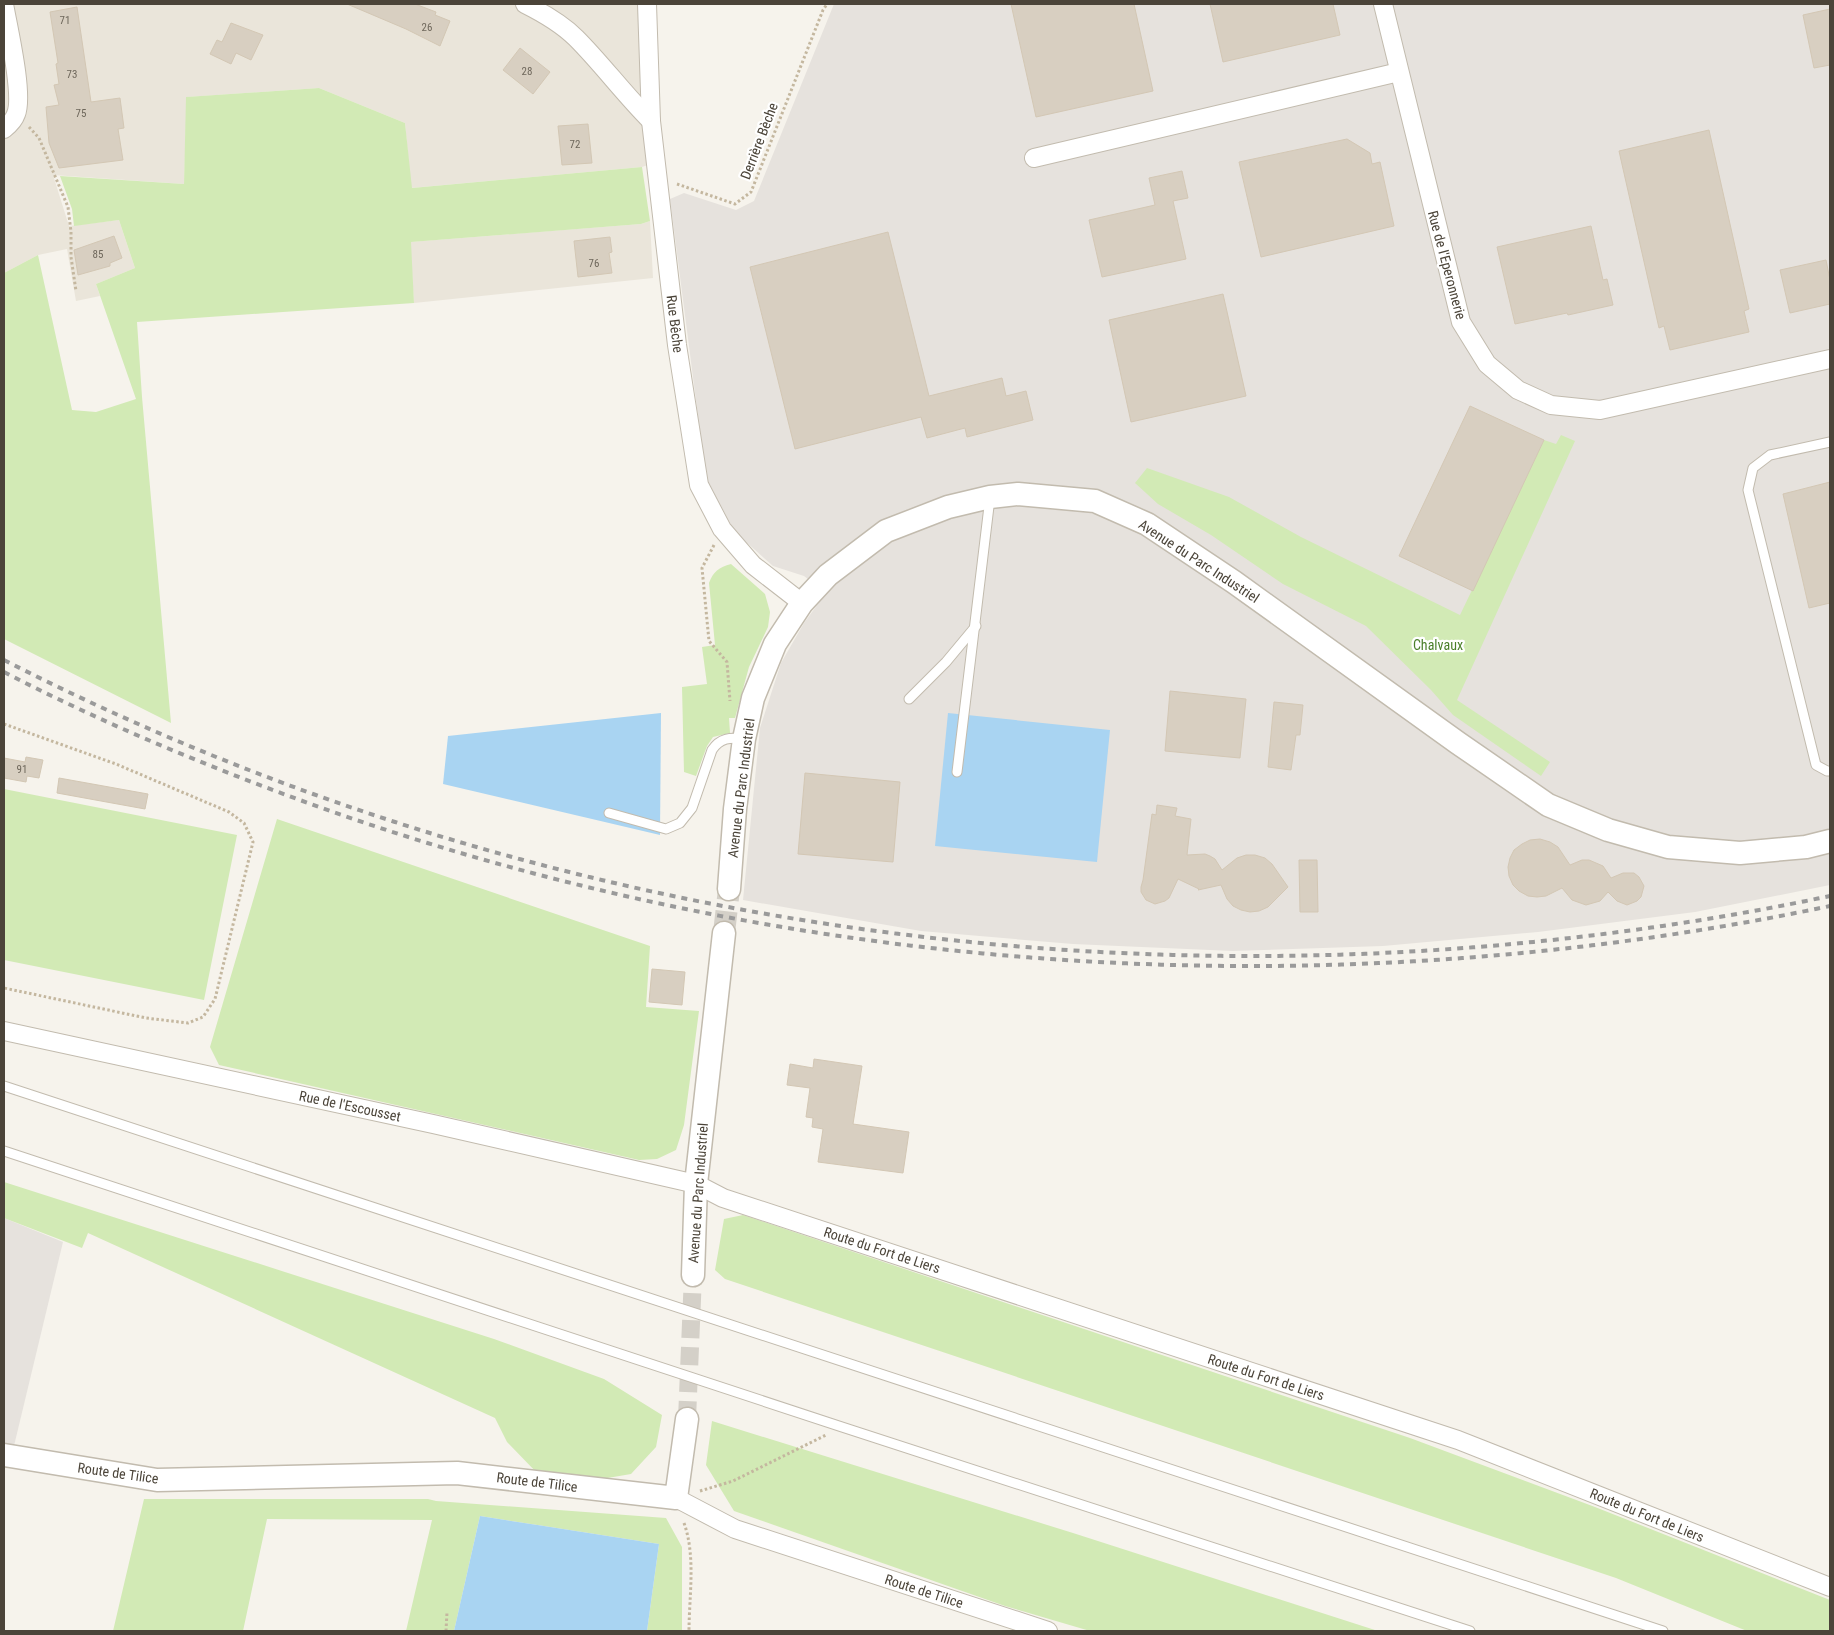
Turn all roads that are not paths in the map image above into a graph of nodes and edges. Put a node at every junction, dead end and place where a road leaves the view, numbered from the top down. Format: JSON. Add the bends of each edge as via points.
{"nodes":[{"id":1,"x":4,"y":4,"type":"edge"},
{"id":2,"x":525,"y":4,"type":"edge"},
{"id":3,"x":647,"y":4,"type":"edge"},
{"id":4,"x":1383,"y":4,"type":"edge"},
{"id":5,"x":1399,"y":72,"type":"junction"},
{"id":6,"x":651,"y":120,"type":"junction"},
{"id":7,"x":4,"y":128,"type":"edge"},
{"id":8,"x":1034,"y":158,"type":"dead end"},
{"id":9,"x":1830,"y":359,"type":"edge"},
{"id":10,"x":1830,"y":442,"type":"edge"},
{"id":11,"x":990,"y":497,"type":"junction"},
{"id":12,"x":802,"y":603,"type":"junction"},
{"id":13,"x":976,"y":626,"type":"junction"},
{"id":14,"x":909,"y":699,"type":"dead end"},
{"id":15,"x":739,"y":739,"type":"junction"},
{"id":16,"x":1830,"y":770,"type":"edge"},
{"id":17,"x":957,"y":772,"type":"dead end"},
{"id":18,"x":609,"y":813,"type":"dead end"},
{"id":19,"x":1830,"y":841,"type":"edge"},
{"id":20,"x":730,"y":889,"type":"tunnel mouth"},
{"id":21,"x":724,"y":933,"type":"tunnel mouth"},
{"id":22,"x":4,"y":1031,"type":"edge"},
{"id":23,"x":4,"y":1086,"type":"edge"},
{"id":24,"x":4,"y":1151,"type":"edge"},
{"id":25,"x":696,"y":1184,"type":"junction"},
{"id":26,"x":693,"y":1275,"type":"tunnel mouth"},
{"id":27,"x":687,"y":1418,"type":"tunnel mouth"},
{"id":28,"x":4,"y":1455,"type":"edge"},
{"id":29,"x":676,"y":1498,"type":"junction"},
{"id":30,"x":1830,"y":1587,"type":"edge"},
{"id":31,"x":1048,"y":1631,"type":"edge"},
{"id":32,"x":1470,"y":1631,"type":"edge"},
{"id":33,"x":1663,"y":1631,"type":"edge"}],
"edges":[{"from":1,"to":7,"type":"street","via":[[19,97],[16,114]]},
{"from":2,"to":6,"type":"street","via":[[575,37]]},
{"from":3,"to":6,"type":"street","name":"Rue Bêche"},
{"from":4,"to":5,"type":"street","name":"Rue de l'Eperonnerie"},
{"from":5,"to":8,"type":"street"},
{"from":5,"to":9,"type":"street","name":"Rue de l'Eperonnerie","via":[[1461,322],[1487,364],[1518,390],[1551,405],[1600,410]]},
{"from":6,"to":12,"type":"street","name":"Rue Bêche","via":[[677,345],[699,485],[722,529],[754,565]]},
{"from":10,"to":16,"type":"lane","via":[[1770,455],[1753,468],[1748,490],[1816,764]]},
{"from":11,"to":12,"type":"street","name":"Avenue du Parc Industriel","via":[[948,507],[886,531],[828,575]]},
{"from":11,"to":13,"type":"lane"},
{"from":11,"to":19,"type":"street","name":"Avenue du Parc Industriel","via":[[1018,494],[1095,501],[1147,524],[1548,805],[1608,830],[1668,847],[1740,853],[1806,847]]},
{"from":12,"to":15,"type":"street","name":"Avenue du Parc Industriel","via":[[775,644],[761,674]]},
{"from":13,"to":14,"type":"lane"},
{"from":13,"to":17,"type":"lane"},
{"from":15,"to":18,"type":"lane","via":[[724,739],[716,743],[692,808],[680,824],[666,829]]},
{"from":15,"to":20,"type":"street","name":"Avenue du Parc Industriel"},
{"from":21,"to":25,"type":"street","name":"Avenue du Parc Industriel"},
{"from":22,"to":25,"type":"street","name":"Rue de l'Escousset"},
{"from":23,"to":33,"type":"lane"},
{"from":24,"to":32,"type":"lane"},
{"from":25,"to":26,"type":"street","name":"Avenue du Parc Industriel"},
{"from":25,"to":30,"type":"street","name":"Route du Fort de Liers","via":[[723,1198],[1458,1440]]},
{"from":27,"to":29,"type":"street"},
{"from":28,"to":29,"type":"street","name":"Route de Tilice","via":[[156,1480],[457,1473]]},
{"from":29,"to":31,"type":"street","name":"Route de Tilice","via":[[735,1529]]}]}
